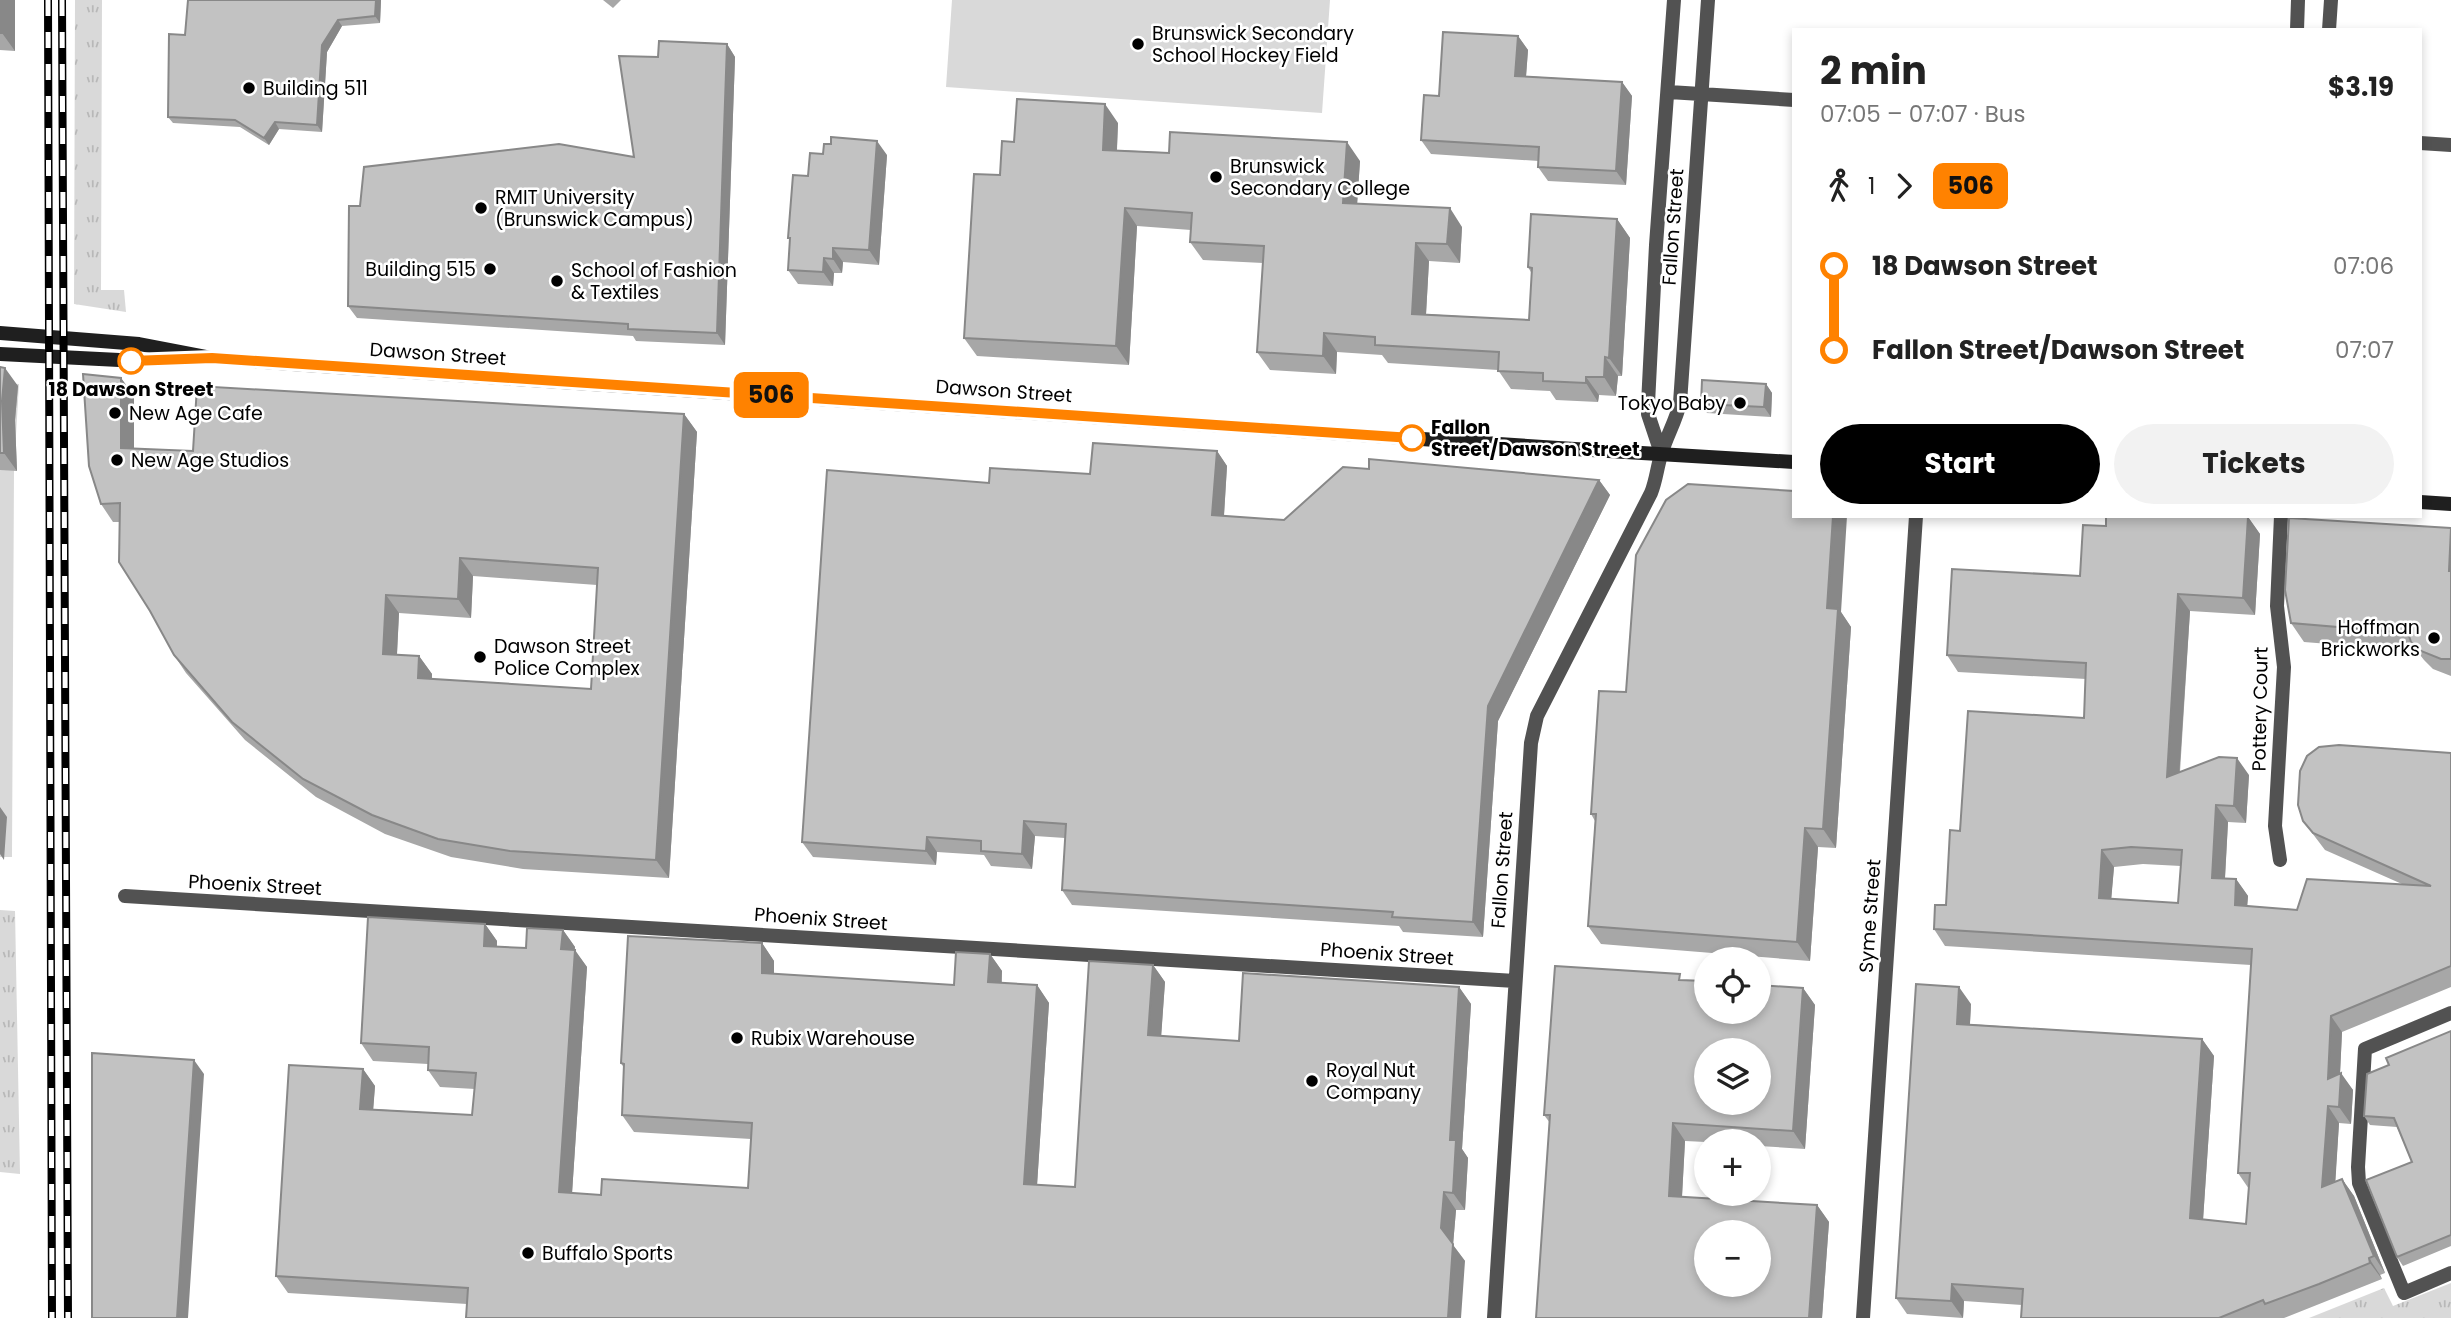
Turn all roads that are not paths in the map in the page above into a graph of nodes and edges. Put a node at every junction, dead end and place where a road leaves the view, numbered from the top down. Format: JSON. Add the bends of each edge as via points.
{"nodes":[{"id":1,"x":1674,"y":0,"type":"edge"},
{"id":2,"x":1708,"y":0,"type":"edge"},
{"id":3,"x":2298,"y":0,"type":"edge"},
{"id":4,"x":2331,"y":0,"type":"edge"},
{"id":5,"x":2297,"y":28,"type":"edge"},
{"id":6,"x":2329,"y":28,"type":"edge"},
{"id":7,"x":1669,"y":92,"type":"junction"},
{"id":8,"x":1700,"y":93,"type":"junction"},
{"id":9,"x":1792,"y":100,"type":"edge"},
{"id":10,"x":2422,"y":142,"type":"edge"},
{"id":11,"x":2451,"y":145,"type":"edge"},
{"id":12,"x":0,"y":333,"type":"edge"},
{"id":13,"x":0,"y":354,"type":"edge"},
{"id":14,"x":212,"y":358,"type":"junction"},
{"id":15,"x":1661,"y":453,"type":"junction"},
{"id":16,"x":1792,"y":462,"type":"edge"},
{"id":17,"x":2422,"y":502,"type":"edge"},
{"id":18,"x":2451,"y":505,"type":"edge"},
{"id":19,"x":1916,"y":518,"type":"edge"},
{"id":20,"x":2281,"y":518,"type":"edge"},
{"id":21,"x":2280,"y":860,"type":"dead end"},
{"id":22,"x":125,"y":896,"type":"dead end"},
{"id":23,"x":1515,"y":981,"type":"junction"},
{"id":24,"x":2451,"y":1013,"type":"edge"},
{"id":25,"x":2451,"y":1273,"type":"edge"},
{"id":26,"x":1493,"y":1318,"type":"edge"},
{"id":27,"x":1863,"y":1318,"type":"edge"}],
"edges":[{"from":1,"to":7,"type":"street","name":"Fallon Street"},
{"from":2,"to":8,"type":"street","name":"Fallon Street"},
{"from":3,"to":5,"type":"street"},
{"from":4,"to":6,"type":"street"},
{"from":7,"to":8,"type":"street"},
{"from":7,"to":15,"type":"street","name":"Fallon Street","via":[[1648,404]]},
{"from":8,"to":9,"type":"street"},
{"from":8,"to":15,"type":"street","name":"Fallon Street","via":[[1680,402]]},
{"from":10,"to":11,"type":"street"},
{"from":12,"to":14,"type":"street","name":"Dawson Street","via":[[139,344]]},
{"from":13,"to":14,"type":"street","name":"Dawson Street","via":[[139,361]]},
{"from":14,"to":15,"type":"street","name":"Dawson Street"},
{"from":15,"to":16,"type":"street","name":"Dawson Street"},
{"from":15,"to":23,"type":"street","name":"Fallon Street","via":[[1651,493],[1533,728]]},
{"from":17,"to":18,"type":"street"},
{"from":19,"to":27,"type":"street","name":"Syme Street"},
{"from":20,"to":21,"type":"street","name":"Pottery Court","via":[[2277,606],[2284,667],[2275,827]]},
{"from":22,"to":23,"type":"street","name":"Phoenix Street"},
{"from":23,"to":26,"type":"street","name":"Fallon Street"},
{"from":24,"to":25,"type":"street","via":[[2365,1049],[2358,1167],[2359,1183],[2404,1293]]}]}
